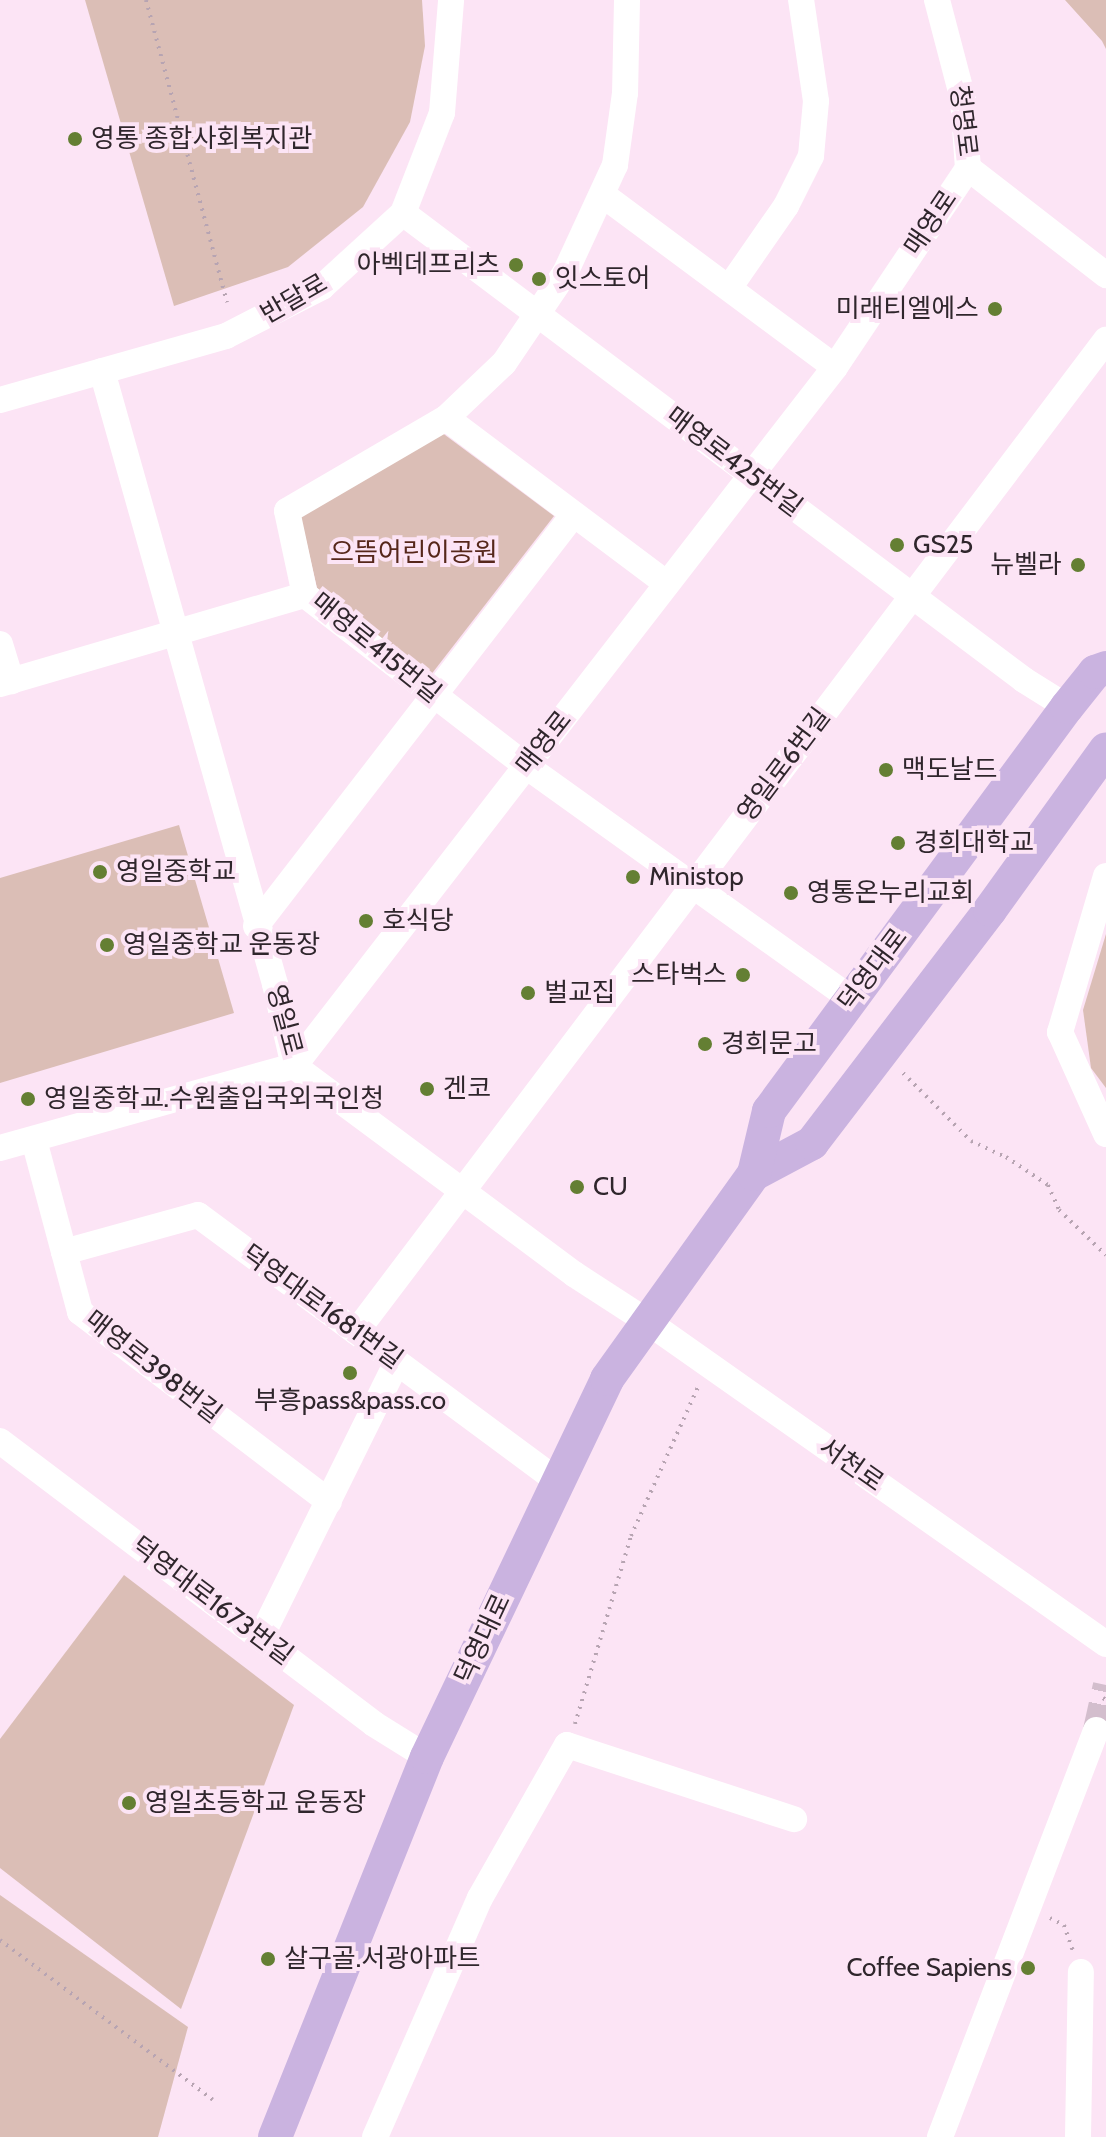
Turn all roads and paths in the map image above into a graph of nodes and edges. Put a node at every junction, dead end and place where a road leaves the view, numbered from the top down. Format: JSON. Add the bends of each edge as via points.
{"nodes":[{"id":1,"x":146,"y":0,"type":"edge"},
{"id":2,"x":451,"y":0,"type":"edge"},
{"id":3,"x":627,"y":0,"type":"edge"},
{"id":4,"x":801,"y":0,"type":"edge"},
{"id":5,"x":937,"y":0,"type":"edge"},
{"id":6,"x":968,"y":168,"type":"junction"},
{"id":7,"x":603,"y":195,"type":"junction"},
{"id":8,"x":403,"y":213,"type":"junction"},
{"id":9,"x":1106,"y":275,"type":"edge"},
{"id":10,"x":729,"y":288,"type":"junction"},
{"id":11,"x":227,"y":302,"type":"dead end"},
{"id":12,"x":537,"y":314,"type":"junction"},
{"id":13,"x":1106,"y":340,"type":"edge"},
{"id":14,"x":835,"y":367,"type":"junction"},
{"id":15,"x":102,"y":371,"type":"junction"},
{"id":16,"x":0,"y":400,"type":"edge"},
{"id":17,"x":446,"y":418,"type":"junction"},
{"id":18,"x":752,"y":475,"type":"junction"},
{"id":19,"x":574,"y":514,"type":"junction"},
{"id":20,"x":667,"y":584,"type":"junction"},
{"id":21,"x":305,"y":595,"type":"junction"},
{"id":22,"x":912,"y":596,"type":"junction"},
{"id":23,"x":176,"y":635,"type":"junction"},
{"id":24,"x":0,"y":644,"type":"edge"},
{"id":25,"x":1106,"y":668,"type":"edge"},
{"id":26,"x":6,"y":683,"type":"edge"},
{"id":27,"x":434,"y":694,"type":"junction"},
{"id":28,"x":1067,"y":707,"type":"junction"},
{"id":29,"x":1106,"y":749,"type":"edge"},
{"id":30,"x":526,"y":766,"type":"junction"},
{"id":31,"x":1106,"y":876,"type":"edge"},
{"id":32,"x":694,"y":884,"type":"junction"},
{"id":33,"x":256,"y":926,"type":"junction"},
{"id":34,"x":851,"y":999,"type":"junction"},
{"id":35,"x":881,"y":1052,"type":"junction"},
{"id":36,"x":294,"y":1066,"type":"junction"},
{"id":37,"x":1106,"y":1134,"type":"edge"},
{"id":38,"x":34,"y":1140,"type":"junction"},
{"id":39,"x":0,"y":1148,"type":"edge"},
{"id":40,"x":754,"y":1174,"type":"junction"},
{"id":41,"x":463,"y":1191,"type":"junction"},
{"id":42,"x":64,"y":1252,"type":"junction"},
{"id":43,"x":1106,"y":1255,"type":"edge"},
{"id":44,"x":648,"y":1322,"type":"junction"},
{"id":45,"x":356,"y":1332,"type":"junction"},
{"id":46,"x":397,"y":1362,"type":"junction"},
{"id":47,"x":708,"y":1364,"type":"junction"},
{"id":48,"x":0,"y":1441,"type":"edge"},
{"id":49,"x":558,"y":1481,"type":"junction"},
{"id":50,"x":329,"y":1502,"type":"junction"},
{"id":51,"x":261,"y":1637,"type":"junction"},
{"id":52,"x":1106,"y":1644,"type":"edge"},
{"id":53,"x":1096,"y":1730,"type":"tunnel mouth"},
{"id":54,"x":567,"y":1745,"type":"junction"},
{"id":55,"x":427,"y":1757,"type":"junction"},
{"id":56,"x":794,"y":1819,"type":"dead end"},
{"id":57,"x":1027,"y":1908,"type":"junction"},
{"id":58,"x":0,"y":1940,"type":"edge"},
{"id":59,"x":1081,"y":1972,"type":"joint"},
{"id":60,"x":213,"y":2100,"type":"dead end"},
{"id":61,"x":283,"y":2134,"type":"edge"},
{"id":62,"x":375,"y":2137,"type":"edge"},
{"id":63,"x":940,"y":2137,"type":"edge"},
{"id":64,"x":1078,"y":2137,"type":"edge"}],
"edges":[{"from":1,"to":11,"type":"path"},
{"from":2,"to":8,"type":"street","name":"반달로","via":[[442,113]]},
{"from":3,"to":7,"type":"street","name":"매영로415번길","via":[[625,93],[615,165]]},
{"from":4,"to":10,"type":"street","via":[[816,101],[811,156],[786,206]]},
{"from":5,"to":6,"type":"street","name":"청명로","via":[[963,99]]},
{"from":6,"to":9,"type":"street","name":"청명로"},
{"from":6,"to":14,"type":"street","name":"매영로"},
{"from":7,"to":10,"type":"street"},
{"from":7,"to":12,"type":"street","name":"매영로415번길","via":[[565,273]]},
{"from":8,"to":12,"type":"street","name":"매영로425번길"},
{"from":8,"to":15,"type":"street","name":"반달로","via":[[322,287],[226,336]]},
{"from":10,"to":14,"type":"street"},
{"from":12,"to":17,"type":"street","name":"매영로415번길","via":[[504,363]]},
{"from":12,"to":18,"type":"street","name":"매영로425번길"},
{"from":13,"to":22,"type":"street","name":"영일로6번길"},
{"from":14,"to":18,"type":"street","name":"매영로"},
{"from":15,"to":16,"type":"street","name":"반달로"},
{"from":15,"to":23,"type":"street","name":"영일로"},
{"from":17,"to":19,"type":"street"},
{"from":17,"to":21,"type":"street","name":"매영로415번길","via":[[287,511]]},
{"from":18,"to":20,"type":"street","name":"매영로"},
{"from":18,"to":22,"type":"street","name":"매영로425번길"},
{"from":19,"to":20,"type":"street"},
{"from":19,"to":27,"type":"street"},
{"from":20,"to":30,"type":"street","name":"매영로"},
{"from":21,"to":23,"type":"street"},
{"from":21,"to":27,"type":"street","name":"매영로415번길"},
{"from":22,"to":28,"type":"street","name":"매영로425번길"},
{"from":22,"to":32,"type":"street","name":"영일로6번길"},
{"from":23,"to":26,"type":"street"},
{"from":23,"to":33,"type":"street","name":"영일로"},
{"from":24,"to":26,"type":"street"},
{"from":25,"to":28,"type":"main road","name":"덕영대로","via":[[1095,672]]},
{"from":27,"to":30,"type":"street","name":"매영로415번길"},
{"from":27,"to":33,"type":"street"},
{"from":28,"to":34,"type":"main road","name":"덕영대로"},
{"from":29,"to":35,"type":"main road","name":"덕영대로"},
{"from":30,"to":32,"type":"street","name":"매영로415번길"},
{"from":30,"to":36,"type":"street","name":"매영로"},
{"from":31,"to":37,"type":"street","via":[[1060,1032]]},
{"from":32,"to":34,"type":"street","name":"매영로415번길"},
{"from":32,"to":41,"type":"street","name":"영일로6번길"},
{"from":33,"to":36,"type":"street","name":"영일로"},
{"from":34,"to":40,"type":"main road","name":"덕영대로","via":[[769,1111]]},
{"from":35,"to":40,"type":"main road","name":"덕영대로","via":[[812,1143]]},
{"from":35,"to":43,"type":"path","via":[[971,1141],[1048,1185],[1059,1210]]},
{"from":36,"to":38,"type":"street"},
{"from":36,"to":41,"type":"street","name":"영일로"},
{"from":38,"to":39,"type":"street"},
{"from":38,"to":42,"type":"street","name":"매영로398번길"},
{"from":40,"to":44,"type":"main road","name":"덕영대로"},
{"from":41,"to":44,"type":"street","name":"영일로"},
{"from":41,"to":45,"type":"street","name":"영일로6번길"},
{"from":42,"to":45,"type":"street","name":"덕영대로1681번길","via":[[198,1215]]},
{"from":42,"to":50,"type":"street","name":"매영로398번길","via":[[80,1312]]},
{"from":44,"to":47,"type":"street","name":"서천로"},
{"from":44,"to":49,"type":"main road","name":"덕영대로","via":[[607,1379]]},
{"from":45,"to":46,"type":"street","name":"덕영대로1681번길"},
{"from":46,"to":49,"type":"street","name":"덕영대로1681번길"},
{"from":46,"to":50,"type":"street"},
{"from":47,"to":52,"type":"street","name":"서천로"},
{"from":47,"to":54,"type":"path","via":[[631,1536],[585,1701]]},
{"from":48,"to":51,"type":"street","name":"덕영대로1673번길"},
{"from":49,"to":55,"type":"main road","name":"덕영대로"},
{"from":50,"to":51,"type":"street"},
{"from":51,"to":55,"type":"street","name":"덕영대로1673번길","via":[[374,1724]]},
{"from":53,"to":57,"type":"street"},
{"from":54,"to":56,"type":"street"},
{"from":54,"to":62,"type":"street","via":[[480,1898]]},
{"from":55,"to":61,"type":"main road","name":"덕영대로"},
{"from":57,"to":59,"type":"path","via":[[1064,1925]]},
{"from":57,"to":63,"type":"street"},
{"from":58,"to":60,"type":"path"},
{"from":59,"to":64,"type":"street"}]}
